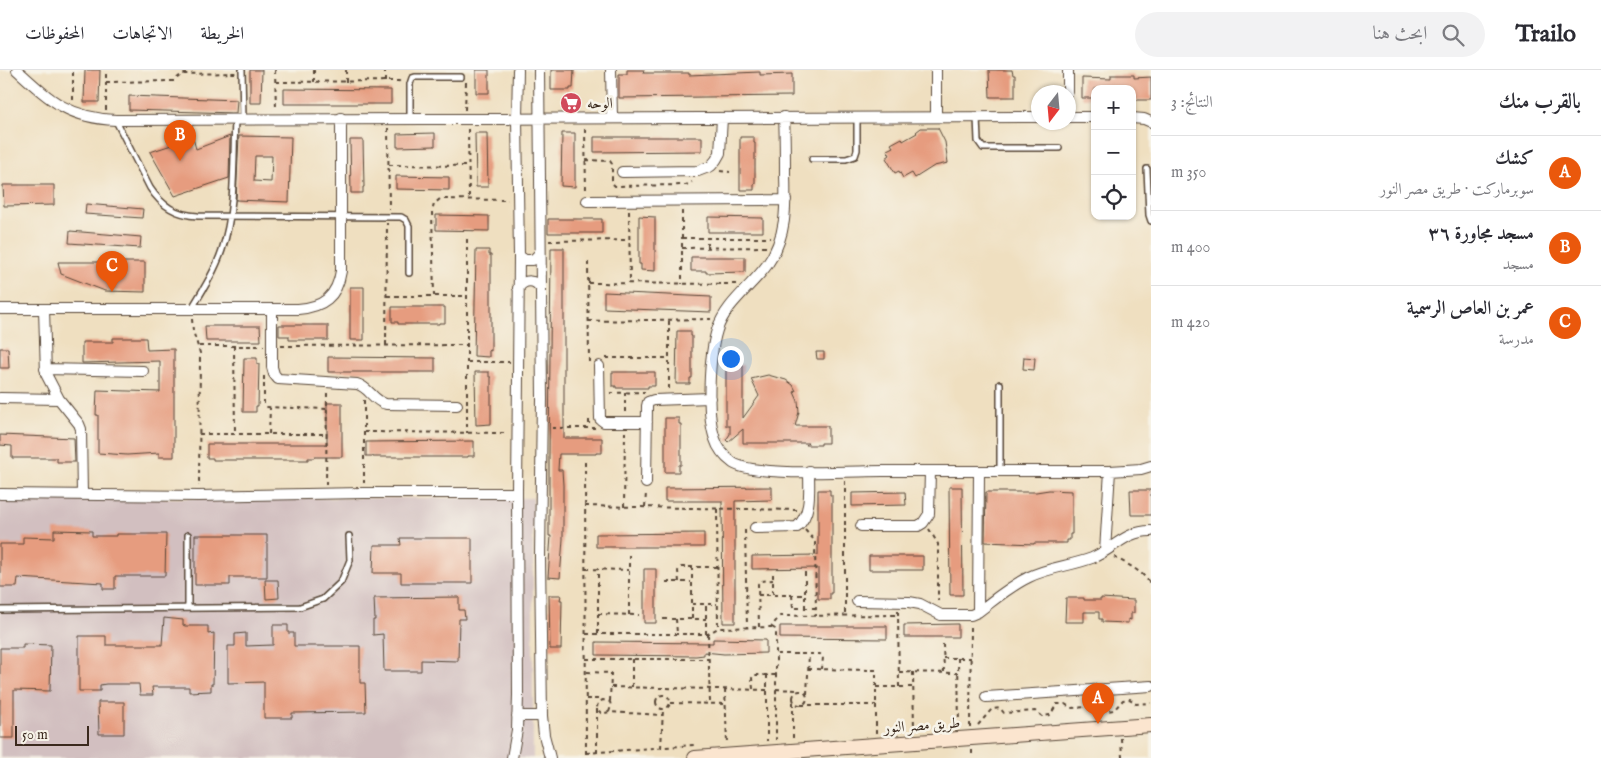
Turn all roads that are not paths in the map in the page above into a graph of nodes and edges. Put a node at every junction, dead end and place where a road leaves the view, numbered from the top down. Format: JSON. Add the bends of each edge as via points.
{"nodes":[{"id":1,"x":17,"y":70,"type":"edge"},
{"id":2,"x":518,"y":70,"type":"edge"},
{"id":3,"x":539,"y":70,"type":"edge"},
{"id":4,"x":611,"y":70,"type":"edge"},
{"id":5,"x":936,"y":70,"type":"edge"},
{"id":6,"x":1068,"y":70,"type":"edge"},
{"id":7,"x":242,"y":72,"type":"edge"},
{"id":8,"x":463,"y":77,"type":"road end"},
{"id":9,"x":1068,"y":85,"type":"edge"},
{"id":10,"x":857,"y":117,"type":"junction"},
{"id":11,"x":936,"y":117,"type":"junction"},
{"id":12,"x":977,"y":117,"type":"junction"},
{"id":13,"x":1031,"y":117,"type":"edge"},
{"id":14,"x":1076,"y":117,"type":"edge"},
{"id":15,"x":1091,"y":117,"type":"edge"},
{"id":16,"x":341,"y":118,"type":"junction"},
{"id":17,"x":517,"y":118,"type":"junction"},
{"id":18,"x":539,"y":118,"type":"junction"},
{"id":19,"x":612,"y":118,"type":"junction"},
{"id":20,"x":722,"y":118,"type":"junction"},
{"id":21,"x":784,"y":118,"type":"junction"},
{"id":22,"x":1136,"y":118,"type":"edge"},
{"id":23,"x":410,"y":119,"type":"junction"},
{"id":24,"x":111,"y":120,"type":"junction"},
{"id":25,"x":239,"y":120,"type":"junction"},
{"id":26,"x":1151,"y":122,"type":"edge"},
{"id":27,"x":1059,"y":148,"type":"dead end"},
{"id":28,"x":812,"y":159,"type":"dead end"},
{"id":29,"x":1147,"y":169,"type":"dead end"},
{"id":30,"x":622,"y":172,"type":"dead end"},
{"id":31,"x":786,"y":200,"type":"junction"},
{"id":32,"x":587,"y":201,"type":"road end"},
{"id":33,"x":229,"y":216,"type":"junction"},
{"id":34,"x":341,"y":217,"type":"junction"},
{"id":35,"x":1151,"y":222,"type":"edge"},
{"id":36,"x":540,"y":246,"type":"junction"},
{"id":37,"x":519,"y":256,"type":"junction"},
{"id":38,"x":409,"y":273,"type":"dead end"},
{"id":39,"x":518,"y":288,"type":"junction"},
{"id":40,"x":541,"y":288,"type":"junction"},
{"id":41,"x":0,"y":309,"type":"edge"},
{"id":42,"x":44,"y":309,"type":"junction"},
{"id":43,"x":192,"y":309,"type":"junction"},
{"id":44,"x":272,"y":309,"type":"junction"},
{"id":45,"x":597,"y":364,"type":"road end"},
{"id":46,"x":45,"y":369,"type":"junction"},
{"id":47,"x":143,"y":371,"type":"dead end"},
{"id":48,"x":1000,"y":384,"type":"dead end"},
{"id":49,"x":0,"y":398,"type":"edge"},
{"id":50,"x":710,"y":398,"type":"junction"},
{"id":51,"x":59,"y":400,"type":"junction"},
{"id":52,"x":457,"y":405,"type":"dead end"},
{"id":53,"x":647,"y":422,"type":"junction"},
{"id":54,"x":1151,"y":466,"type":"edge"},
{"id":55,"x":809,"y":471,"type":"junction"},
{"id":56,"x":930,"y":471,"type":"junction"},
{"id":57,"x":1110,"y":471,"type":"junction"},
{"id":58,"x":978,"y":472,"type":"junction"},
{"id":59,"x":1000,"y":472,"type":"junction"},
{"id":60,"x":646,"y":483,"type":"road end"},
{"id":61,"x":517,"y":493,"type":"junction"},
{"id":62,"x":0,"y":494,"type":"edge"},
{"id":63,"x":82,"y":495,"type":"junction"},
{"id":64,"x":861,"y":526,"type":"dead end"},
{"id":65,"x":755,"y":528,"type":"road end"},
{"id":66,"x":1151,"y":531,"type":"edge"},
{"id":67,"x":188,"y":535,"type":"dead end"},
{"id":68,"x":349,"y":536,"type":"dead end"},
{"id":69,"x":1106,"y":551,"type":"junction"},
{"id":70,"x":857,"y":601,"type":"dead end"},
{"id":71,"x":188,"y":608,"type":"junction"},
{"id":72,"x":0,"y":610,"type":"edge"},
{"id":73,"x":975,"y":614,"type":"junction"},
{"id":74,"x":1151,"y":686,"type":"edge"},
{"id":75,"x":986,"y":698,"type":"dead end"},
{"id":76,"x":517,"y":716,"type":"junction"},
{"id":77,"x":542,"y":716,"type":"junction"},
{"id":78,"x":1151,"y":725,"type":"edge"},
{"id":79,"x":794,"y":749,"type":"edge"},
{"id":80,"x":827,"y":753,"type":"edge"},
{"id":81,"x":512,"y":758,"type":"edge"},
{"id":82,"x":550,"y":758,"type":"edge"},
{"id":83,"x":695,"y":758,"type":"edge"}],
"edges":[{"from":1,"to":24,"type":"street","via":[[48,98],[73,112]]},
{"from":2,"to":17,"type":"street"},
{"from":3,"to":18,"type":"street"},
{"from":4,"to":19,"type":"street"},
{"from":5,"to":11,"type":"street"},
{"from":6,"to":9,"type":"street"},
{"from":7,"to":25,"type":"lane"},
{"from":8,"to":23,"type":"lane","via":[[412,78]]},
{"from":10,"to":11,"type":"street"},
{"from":10,"to":21,"type":"street"},
{"from":10,"to":28,"type":"lane","via":[[857,150],[854,156]]},
{"from":11,"to":12,"type":"street"},
{"from":12,"to":13,"type":"street"},
{"from":12,"to":27,"type":"lane","via":[[978,141],[984,148]]},
{"from":14,"to":15,"type":"street"},
{"from":16,"to":23,"type":"street"},
{"from":16,"to":25,"type":"street"},
{"from":16,"to":34,"type":"street"},
{"from":17,"to":18,"type":"street"},
{"from":17,"to":23,"type":"street"},
{"from":17,"to":37,"type":"street"},
{"from":18,"to":19,"type":"street"},
{"from":18,"to":36,"type":"street"},
{"from":19,"to":20,"type":"street"},
{"from":20,"to":21,"type":"street"},
{"from":20,"to":30,"type":"street","via":[[720,153],[711,166],[698,171]]},
{"from":21,"to":31,"type":"street"},
{"from":22,"to":26,"type":"street"},
{"from":24,"to":25,"type":"street"},
{"from":24,"to":33,"type":"lane","via":[[156,198],[165,206],[186,215]]},
{"from":25,"to":33,"type":"lane"},
{"from":29,"to":35,"type":"lane"},
{"from":31,"to":32,"type":"street"},
{"from":31,"to":50,"type":"street","via":[[779,243],[767,265],[732,304],[717,330]]},
{"from":33,"to":34,"type":"lane"},
{"from":33,"to":43,"type":"lane","via":[[222,249]]},
{"from":34,"to":38,"type":"lane","via":[[401,217],[408,223]]},
{"from":34,"to":44,"type":"street","via":[[341,271],[335,291],[319,305],[309,308]]},
{"from":36,"to":37,"type":"street","via":[[539,254],[533,260]]},
{"from":36,"to":40,"type":"street"},
{"from":37,"to":39,"type":"street"},
{"from":39,"to":40,"type":"street","via":[[528,281]]},
{"from":39,"to":61,"type":"street"},
{"from":40,"to":77,"type":"street"},
{"from":41,"to":42,"type":"street"},
{"from":42,"to":43,"type":"street"},
{"from":42,"to":46,"type":"street"},
{"from":43,"to":44,"type":"street"},
{"from":44,"to":52,"type":"street","via":[[273,371],[278,379],[357,384],[386,404]]},
{"from":45,"to":53,"type":"street","via":[[600,419],[604,422]]},
{"from":46,"to":47,"type":"street"},
{"from":46,"to":51,"type":"street"},
{"from":48,"to":59,"type":"lane"},
{"from":49,"to":51,"type":"street"},
{"from":50,"to":53,"type":"street","via":[[652,400],[647,404]]},
{"from":50,"to":55,"type":"street","via":[[714,438],[734,464],[756,470]]},
{"from":51,"to":63,"type":"street","via":[[80,426]]},
{"from":53,"to":60,"type":"street"},
{"from":54,"to":57,"type":"street"},
{"from":55,"to":56,"type":"street"},
{"from":55,"to":65,"type":"street","via":[[808,510],[797,528]]},
{"from":56,"to":58,"type":"street"},
{"from":56,"to":64,"type":"street","via":[[929,514],[923,523],[918,526]]},
{"from":57,"to":59,"type":"street"},
{"from":57,"to":69,"type":"street"},
{"from":58,"to":59,"type":"street"},
{"from":58,"to":73,"type":"street"},
{"from":61,"to":63,"type":"street"},
{"from":61,"to":76,"type":"street"},
{"from":62,"to":63,"type":"street"},
{"from":66,"to":69,"type":"street","via":[[1134,533]]},
{"from":67,"to":71,"type":"lane"},
{"from":68,"to":71,"type":"lane","via":[[350,560],[341,582],[323,599],[300,607]]},
{"from":69,"to":73,"type":"street","via":[[1029,577]]},
{"from":70,"to":73,"type":"street","via":[[898,601],[920,604],[938,614]]},
{"from":71,"to":72,"type":"lane"},
{"from":74,"to":75,"type":"street"},
{"from":76,"to":77,"type":"street"},
{"from":76,"to":81,"type":"street"},
{"from":77,"to":82,"type":"street"},
{"from":78,"to":80,"type":"street","name":"طريق مصر النور"},
{"from":79,"to":80,"type":"street","name":"طريق مصر النور"},
{"from":79,"to":83,"type":"street","name":"طريق مصر النور"}]}
